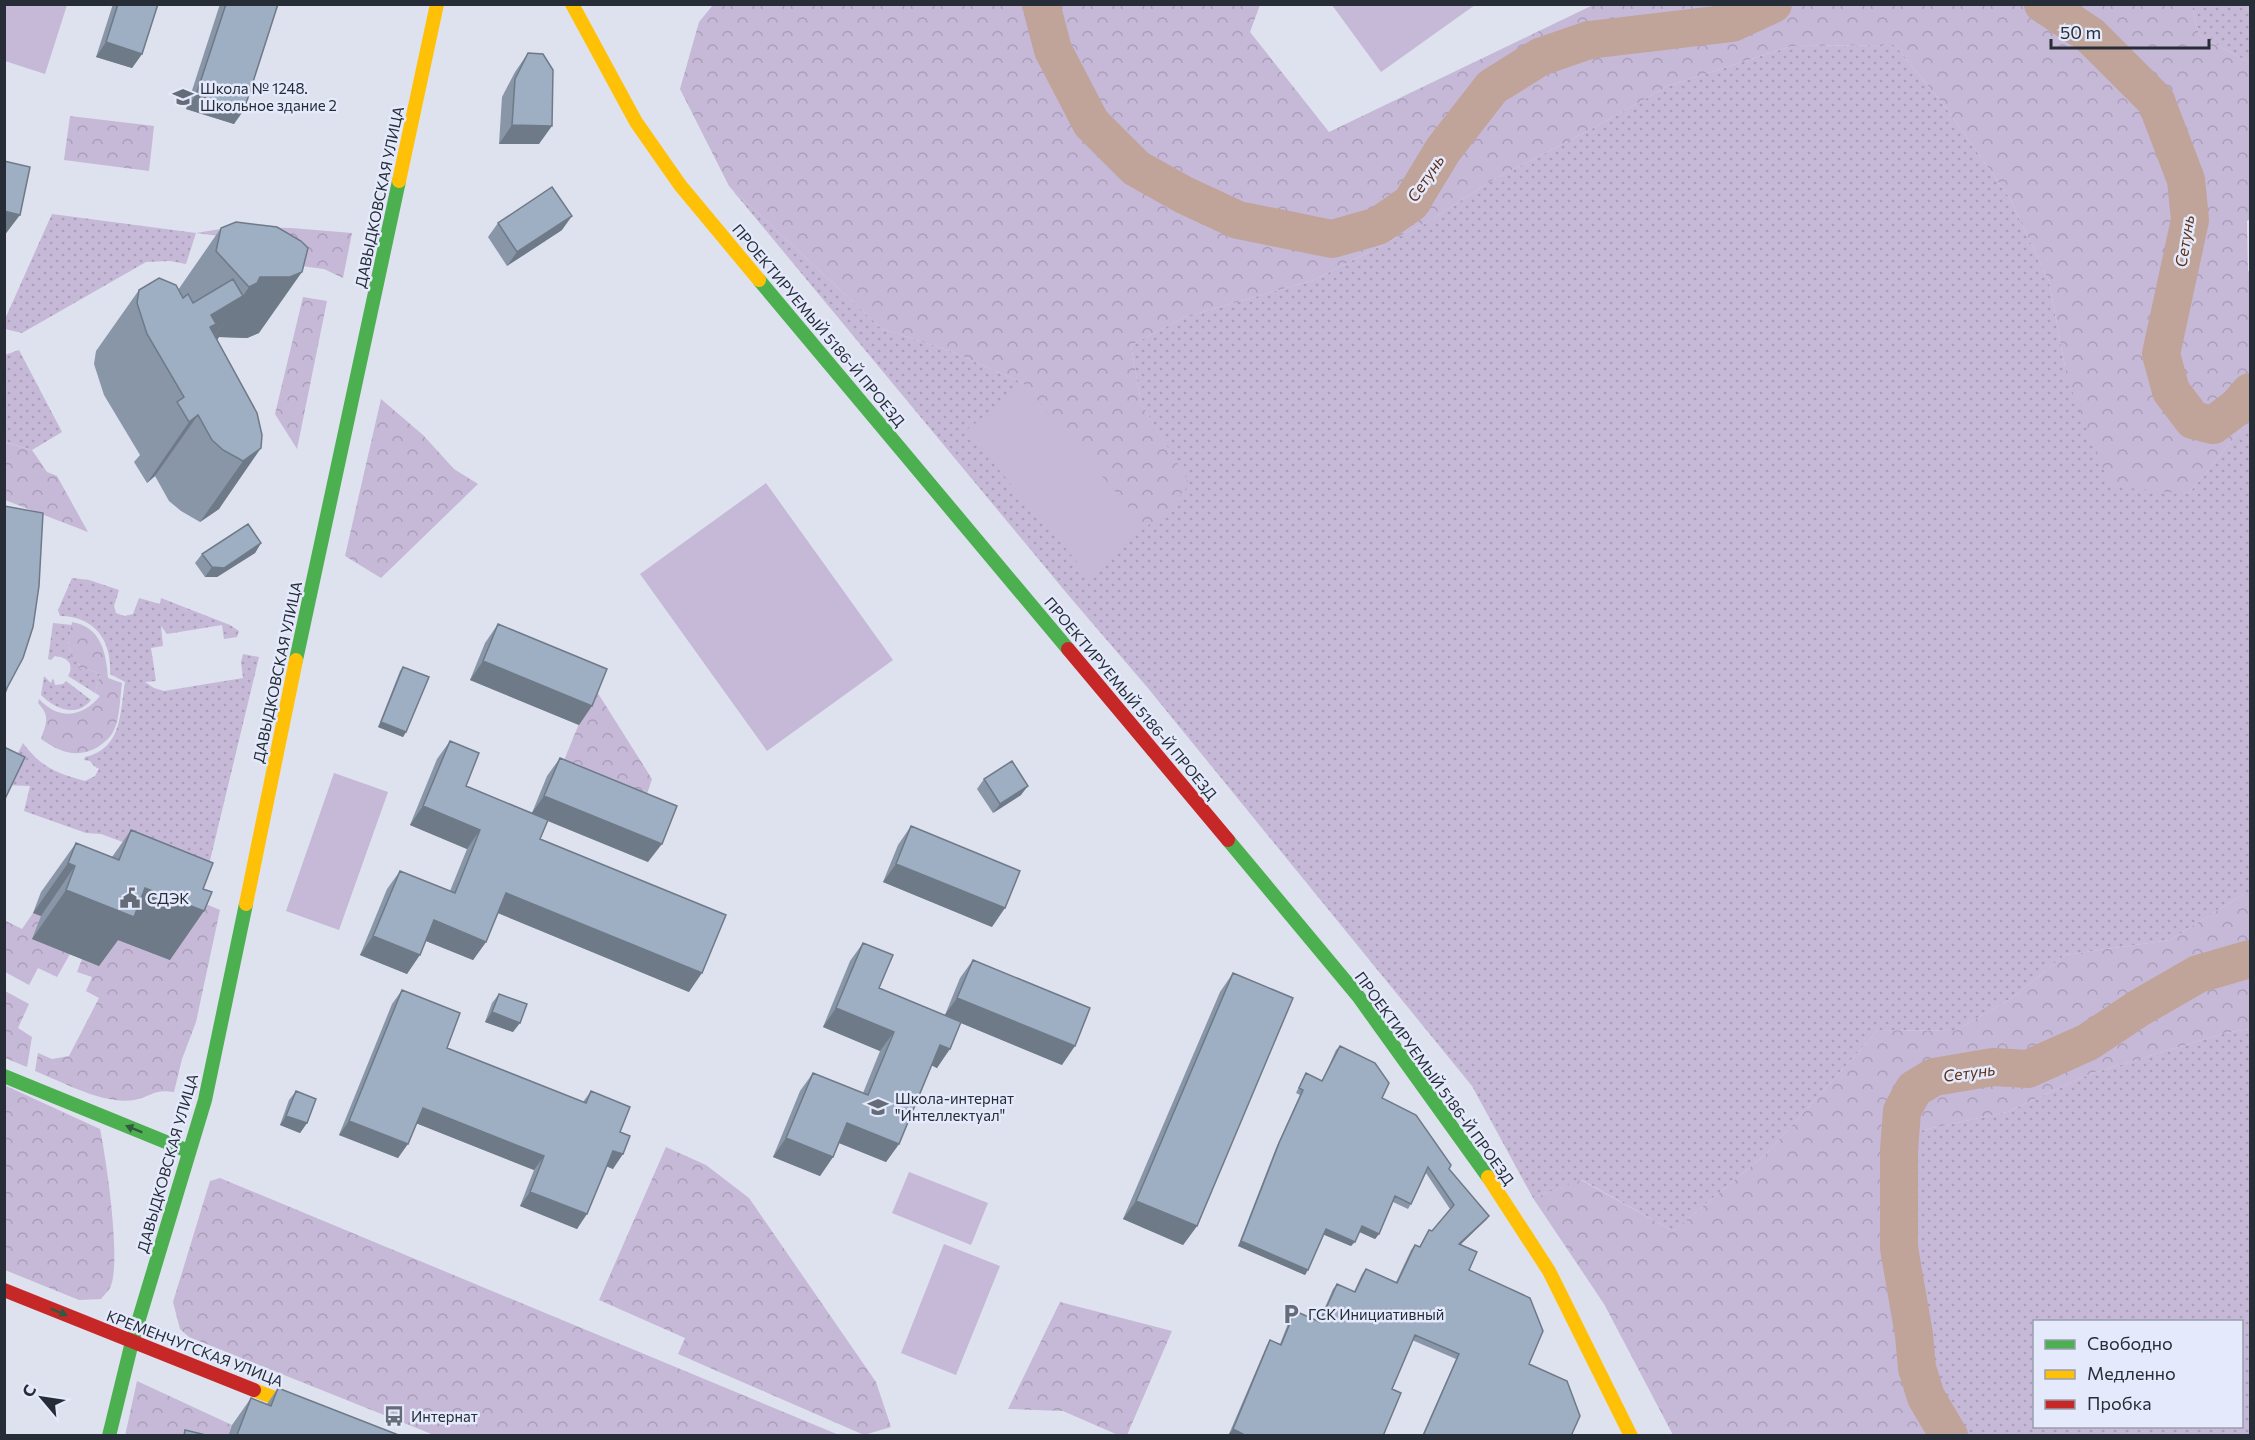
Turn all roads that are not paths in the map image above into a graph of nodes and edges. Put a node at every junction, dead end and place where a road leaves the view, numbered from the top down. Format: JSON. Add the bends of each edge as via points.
{"nodes":[{"id":1,"x":437,"y":4,"type":"edge"},
{"id":2,"x":572,"y":4,"type":"edge"},
{"id":3,"x":4,"y":1076,"type":"edge"},
{"id":4,"x":188,"y":1151,"type":"junction"},
{"id":5,"x":4,"y":1290,"type":"edge"},
{"id":6,"x":132,"y":1342,"type":"junction"},
{"id":7,"x":109,"y":1436,"type":"edge"},
{"id":8,"x":374,"y":1436,"type":"edge"},
{"id":9,"x":1631,"y":1436,"type":"edge"}],
"edges":[{"from":1,"to":4,"type":"street","name":"ДАВЫДКОВСКАЯ УЛИЦА","via":[[205,1100]]},
{"from":2,"to":9,"type":"street","name":"ПРОЕКТИРУЕМЫЙ 5186-Й ПРОЕЗД","via":[[636,123],[680,185],[1358,996],[1471,1151],[1549,1271]]},
{"from":4,"to":3,"type":"street","one_way":true},
{"from":4,"to":6,"type":"street","name":"ДАВЫДКОВСКАЯ УЛИЦА"},
{"from":5,"to":6,"type":"street","name":"КРЕМЕНЧУГСКАЯ УЛИЦА","one_way":true},
{"from":6,"to":7,"type":"street","name":"ДАВЫДКОВСКАЯ УЛИЦА"},
{"from":6,"to":8,"type":"street","name":"КРЕМЕНЧУГСКАЯ УЛИЦА"}]}
